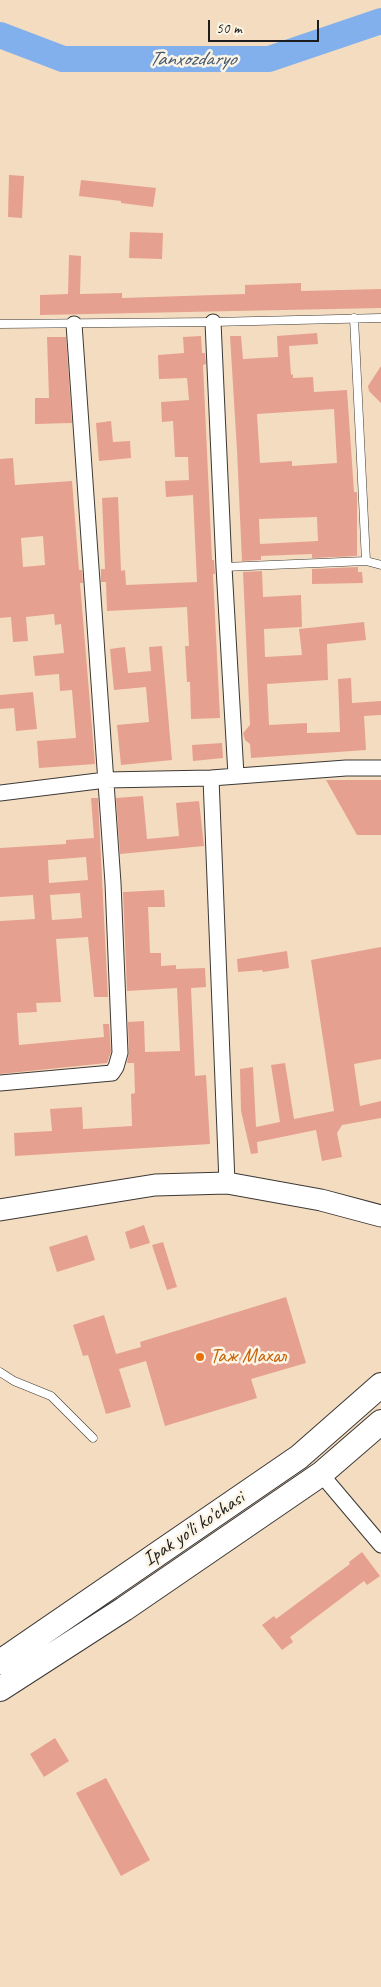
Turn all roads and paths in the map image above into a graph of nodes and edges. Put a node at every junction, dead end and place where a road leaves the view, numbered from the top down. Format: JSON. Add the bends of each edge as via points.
{"nodes":[{"id":1,"x":354,"y":318,"type":"junction"},
{"id":2,"x":381,"y":318,"type":"edge"},
{"id":3,"x":213,"y":322,"type":"junction"},
{"id":4,"x":0,"y":324,"type":"edge"},
{"id":5,"x":74,"y":324,"type":"junction"},
{"id":6,"x":366,"y":562,"type":"junction"},
{"id":7,"x":381,"y":565,"type":"edge"},
{"id":8,"x":224,"y":567,"type":"junction"},
{"id":9,"x":381,"y":768,"type":"edge"},
{"id":10,"x":236,"y":775,"type":"junction"},
{"id":11,"x":211,"y":778,"type":"junction"},
{"id":12,"x":106,"y":780,"type":"junction"},
{"id":13,"x":0,"y":793,"type":"edge"},
{"id":14,"x":0,"y":1083,"type":"edge"},
{"id":15,"x":227,"y":1182,"type":"junction"},
{"id":16,"x":0,"y":1210,"type":"edge"},
{"id":17,"x":381,"y":1216,"type":"edge"},
{"id":18,"x":0,"y":1372,"type":"edge"},
{"id":19,"x":381,"y":1385,"type":"edge"},
{"id":20,"x":381,"y":1422,"type":"edge"},
{"id":21,"x":93,"y":1438,"type":"dead end"},
{"id":22,"x":321,"y":1474,"type":"junction"},
{"id":23,"x":381,"y":1545,"type":"edge"},
{"id":24,"x":0,"y":1662,"type":"edge"},
{"id":25,"x":0,"y":1689,"type":"edge"}],
"edges":[{"from":1,"to":2,"type":"lane"},
{"from":1,"to":3,"type":"lane"},
{"from":1,"to":6,"type":"lane"},
{"from":3,"to":5,"type":"lane"},
{"from":3,"to":8,"type":"street"},
{"from":4,"to":5,"type":"lane"},
{"from":5,"to":12,"type":"street"},
{"from":6,"to":7,"type":"lane"},
{"from":6,"to":8,"type":"lane"},
{"from":8,"to":10,"type":"street"},
{"from":9,"to":10,"type":"street"},
{"from":10,"to":11,"type":"street"},
{"from":11,"to":12,"type":"street"},
{"from":11,"to":15,"type":"street"},
{"from":12,"to":13,"type":"street"},
{"from":12,"to":14,"type":"street","via":[[118,978],[120,1053],[116,1068],[112,1073]]},
{"from":15,"to":16,"type":"main road","via":[[155,1185]]},
{"from":15,"to":17,"type":"main road"},
{"from":18,"to":21,"type":"lane","via":[[51,1396]]},
{"from":19,"to":24,"type":"main road","name":"Ipak yo'li ko'chasi","via":[[299,1457]]},
{"from":20,"to":22,"type":"main road","name":"Ipak yo'li ko'chasi"},
{"from":22,"to":23,"type":"street"},
{"from":22,"to":25,"type":"main road","name":"Ipak yo'li ko'chasi","via":[[124,1609]]}]}
